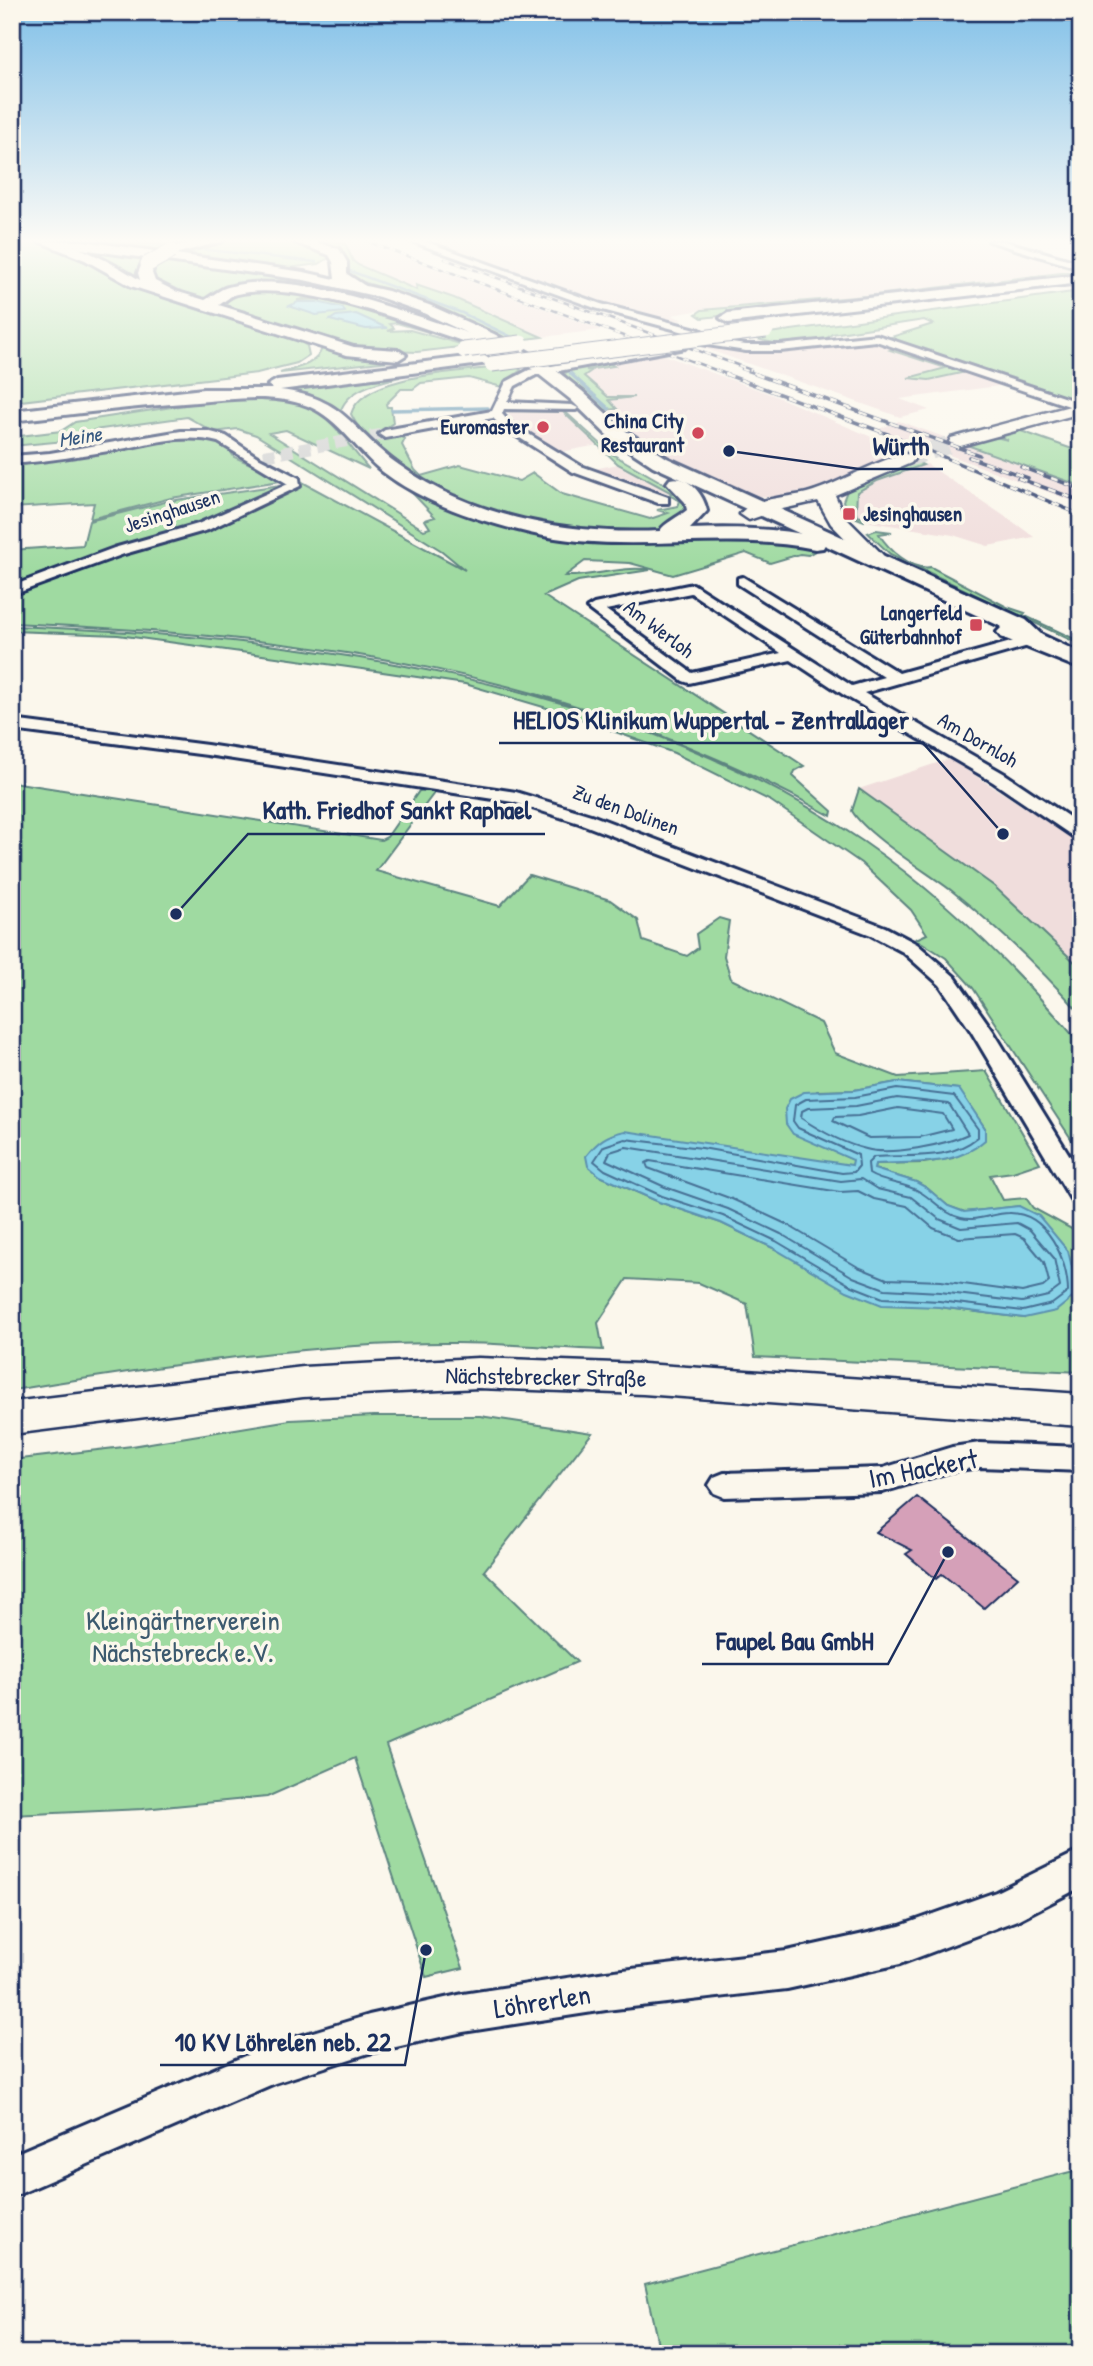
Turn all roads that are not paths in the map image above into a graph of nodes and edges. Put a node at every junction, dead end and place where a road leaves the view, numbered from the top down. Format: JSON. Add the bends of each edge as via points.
{"nodes":[{"id":1,"x":316,"y":351,"type":"edge"},
{"id":2,"x":356,"y":351,"type":"edge"},
{"id":3,"x":472,"y":351,"type":"edge"},
{"id":4,"x":474,"y":351,"type":"edge"},
{"id":5,"x":490,"y":351,"type":"edge"},
{"id":6,"x":499,"y":351,"type":"edge"},
{"id":7,"x":499,"y":351,"type":"edge"},
{"id":8,"x":513,"y":351,"type":"edge"},
{"id":9,"x":651,"y":351,"type":"edge"},
{"id":10,"x":916,"y":351,"type":"edge"},
{"id":11,"x":478,"y":354,"type":"junction"},
{"id":12,"x":539,"y":371,"type":"junction"},
{"id":13,"x":183,"y":393,"type":"junction"},
{"id":14,"x":1081,"y":407,"type":"edge"},
{"id":15,"x":12,"y":408,"type":"edge"},
{"id":16,"x":572,"y":408,"type":"junction"},
{"id":17,"x":497,"y":409,"type":"junction"},
{"id":18,"x":12,"y":416,"type":"edge"},
{"id":19,"x":354,"y":431,"type":"junction"},
{"id":20,"x":385,"y":434,"type":"tunnel mouth"},
{"id":21,"x":957,"y":442,"type":"tunnel mouth"},
{"id":22,"x":905,"y":459,"type":"tunnel mouth"},
{"id":23,"x":12,"y":460,"type":"edge"},
{"id":24,"x":677,"y":483,"type":"junction"},
{"id":25,"x":820,"y":494,"type":"junction"},
{"id":26,"x":663,"y":500,"type":"dead end"},
{"id":27,"x":763,"y":514,"type":"junction"},
{"id":28,"x":670,"y":530,"type":"junction"},
{"id":29,"x":702,"y":533,"type":"junction"},
{"id":30,"x":639,"y":538,"type":"junction"},
{"id":31,"x":815,"y":543,"type":"junction"},
{"id":32,"x":875,"y":558,"type":"junction"},
{"id":33,"x":743,"y":580,"type":"dead end"},
{"id":34,"x":12,"y":591,"type":"edge"},
{"id":35,"x":1034,"y":640,"type":"junction"},
{"id":36,"x":793,"y":654,"type":"junction"},
{"id":37,"x":1081,"y":662,"type":"edge"},
{"id":38,"x":897,"y":679,"type":"junction"},
{"id":39,"x":850,"y":692,"type":"junction"},
{"id":40,"x":12,"y":725,"type":"edge"},
{"id":41,"x":1081,"y":832,"type":"edge"},
{"id":42,"x":1081,"y":1195,"type":"edge"},
{"id":43,"x":1081,"y":1410,"type":"edge"},
{"id":44,"x":12,"y":1419,"type":"edge"},
{"id":45,"x":1081,"y":1459,"type":"edge"},
{"id":46,"x":724,"y":1485,"type":"dead end"},
{"id":47,"x":1081,"y":1868,"type":"edge"},
{"id":48,"x":12,"y":2176,"type":"edge"}],
"edges":[{"from":1,"to":13,"type":"main road","via":[[306,361]]},
{"from":2,"to":11,"type":"main road"},
{"from":3,"to":11,"type":"main road"},
{"from":4,"to":11,"type":"main road"},
{"from":5,"to":11,"type":"main road","bridge":true},
{"from":6,"to":11,"type":"main road","bridge":true},
{"from":7,"to":11,"type":"main road","bridge":true},
{"from":8,"to":12,"type":"main road"},
{"from":9,"to":12,"type":"street"},
{"from":10,"to":14,"type":"street"},
{"from":11,"to":12,"type":"main road"},
{"from":11,"to":13,"type":"main road"},
{"from":11,"to":19,"type":"main road","via":[[355,398],[345,414]]},
{"from":12,"to":16,"type":"main road"},
{"from":12,"to":17,"type":"street","via":[[510,384]]},
{"from":12,"to":27,"type":"main road","via":[[643,452]]},
{"from":13,"to":15,"type":"main road"},
{"from":13,"to":18,"type":"main road"},
{"from":13,"to":19,"type":"main road","via":[[303,399],[329,411]]},
{"from":14,"to":21,"type":"street"},
{"from":16,"to":17,"type":"street"},
{"from":16,"to":24,"type":"main road","via":[[612,446]]},
{"from":17,"to":20,"type":"street"},
{"from":17,"to":26,"type":"street","via":[[505,424],[577,469]]},
{"from":19,"to":30,"type":"main road","via":[[391,469],[477,510],[559,532]]},
{"from":22,"to":25,"type":"street"},
{"from":23,"to":34,"type":"street","name":"Jesinghausen","via":[[195,435],[222,439],[295,481],[293,486],[203,527],[118,551]]},
{"from":24,"to":27,"type":"main road"},
{"from":24,"to":28,"type":"main road","via":[[695,500],[697,511]]},
{"from":25,"to":27,"type":"street","via":[[807,503]]},
{"from":25,"to":32,"type":"street","via":[[841,526]]},
{"from":27,"to":28,"type":"main road"},
{"from":27,"to":29,"type":"main road"},
{"from":27,"to":31,"type":"main road"},
{"from":27,"to":32,"type":"main road"},
{"from":28,"to":30,"type":"main road"},
{"from":29,"to":30,"type":"main road"},
{"from":29,"to":31,"type":"main road","via":[[753,533]]},
{"from":31,"to":35,"type":"main road","via":[[1001,630]]},
{"from":32,"to":35,"type":"main road","via":[[1017,625]]},
{"from":33,"to":38,"type":"street"},
{"from":35,"to":37,"type":"main road"},
{"from":35,"to":38,"type":"street"},
{"from":36,"to":36,"type":"street","name":"Am Werloh","via":[[689,678],[594,608],[693,588]]},
{"from":36,"to":39,"type":"street","name":"Am Werloh"},
{"from":38,"to":39,"type":"street"},
{"from":39,"to":41,"type":"street","name":"Am Dornloh","via":[[999,778]]},
{"from":40,"to":42,"type":"street","name":"Zu den Dolinen","via":[[516,797],[866,925],[910,948],[948,981]]},
{"from":43,"to":44,"type":"street","name":"Nächstebrecker Straße","via":[[634,1378],[479,1373],[269,1385]]},
{"from":45,"to":46,"type":"street","name":"Im Hackert","via":[[980,1455],[883,1480]]},
{"from":47,"to":48,"type":"street","name":"Löhrerlen","via":[[1004,1907],[900,1945],[787,1970],[606,1991],[463,2013],[369,2034],[274,2064]]}]}
